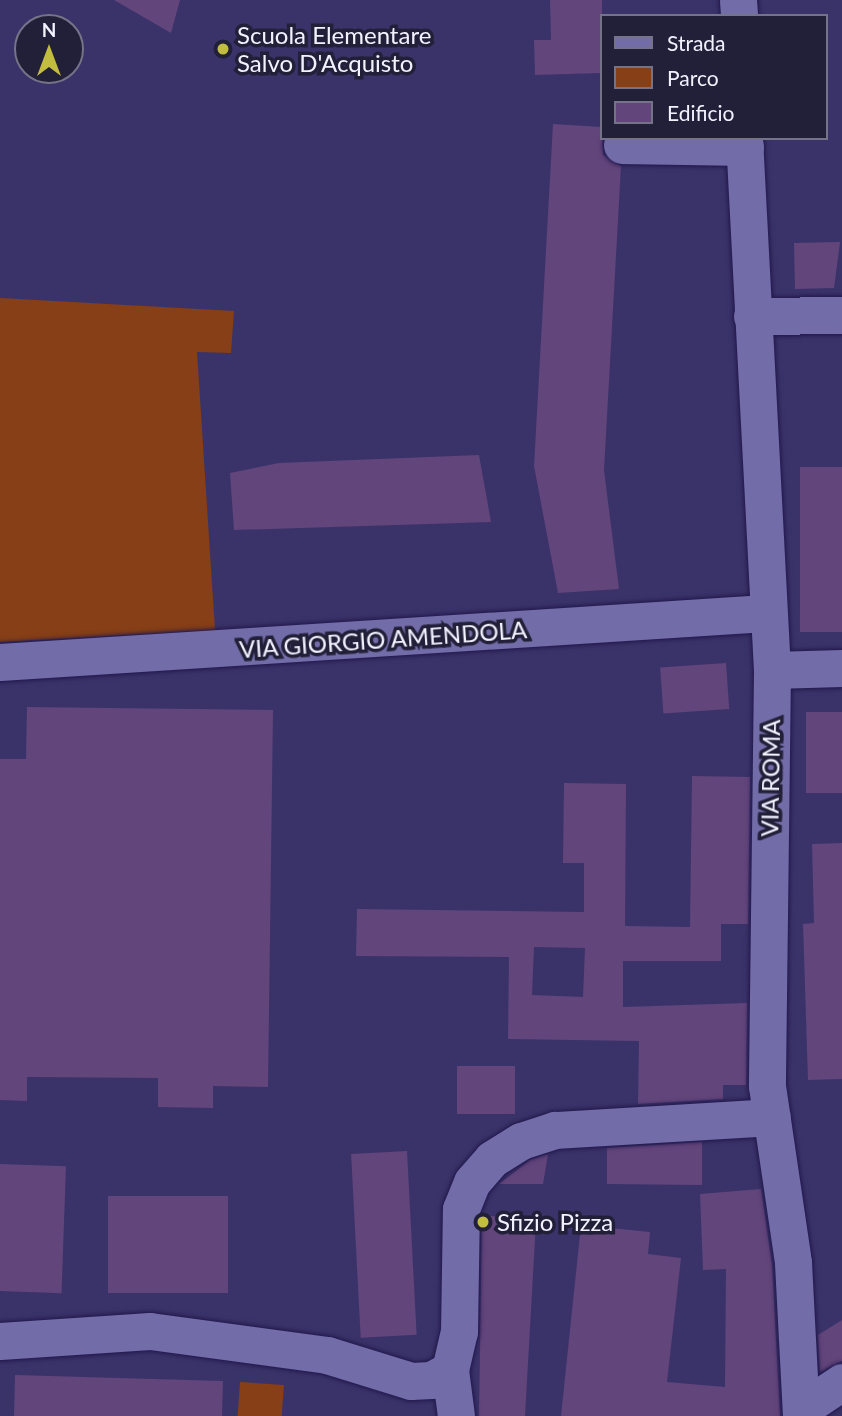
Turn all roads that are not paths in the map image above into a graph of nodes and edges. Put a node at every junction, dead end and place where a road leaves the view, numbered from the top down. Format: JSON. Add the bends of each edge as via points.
{"nodes":[{"id":1,"x":744,"y":143,"type":"edge"},
{"id":2,"x":622,"y":145,"type":"dead end"},
{"id":3,"x":842,"y":315,"type":"edge"},
{"id":4,"x":752,"y":316,"type":"junction"},
{"id":5,"x":765,"y":613,"type":"junction"},
{"id":6,"x":0,"y":662,"type":"edge"},
{"id":7,"x":842,"y":668,"type":"edge"},
{"id":8,"x":772,"y":670,"type":"junction"},
{"id":9,"x":772,"y":1117,"type":"junction"},
{"id":10,"x":0,"y":1341,"type":"edge"},
{"id":11,"x":450,"y":1370,"type":"junction"},
{"id":12,"x":842,"y":1381,"type":"edge"},
{"id":13,"x":802,"y":1412,"type":"edge"},
{"id":14,"x":456,"y":1416,"type":"edge"}],
"edges":[{"from":1,"to":2,"type":"street"},
{"from":1,"to":4,"type":"street","name":"VIA ROMA"},
{"from":3,"to":4,"type":"street"},
{"from":4,"to":5,"type":"street","name":"VIA ROMA"},
{"from":5,"to":6,"type":"street","name":"VIA GIORGIO AMENDOLA"},
{"from":5,"to":8,"type":"street","name":"VIA ROMA"},
{"from":7,"to":8,"type":"street"},
{"from":8,"to":9,"type":"street","name":"VIA ROMA","via":[[767,1086]]},
{"from":9,"to":11,"type":"street","via":[[555,1130],[521,1141],[492,1159],[472,1182],[461,1209],[459,1332]]},
{"from":9,"to":13,"type":"street","name":"VIA ROMA","via":[[793,1262]]},
{"from":10,"to":11,"type":"street","via":[[150,1331],[327,1355],[411,1381],[431,1380]]},
{"from":11,"to":14,"type":"street"},
{"from":12,"to":13,"type":"street"}]}
